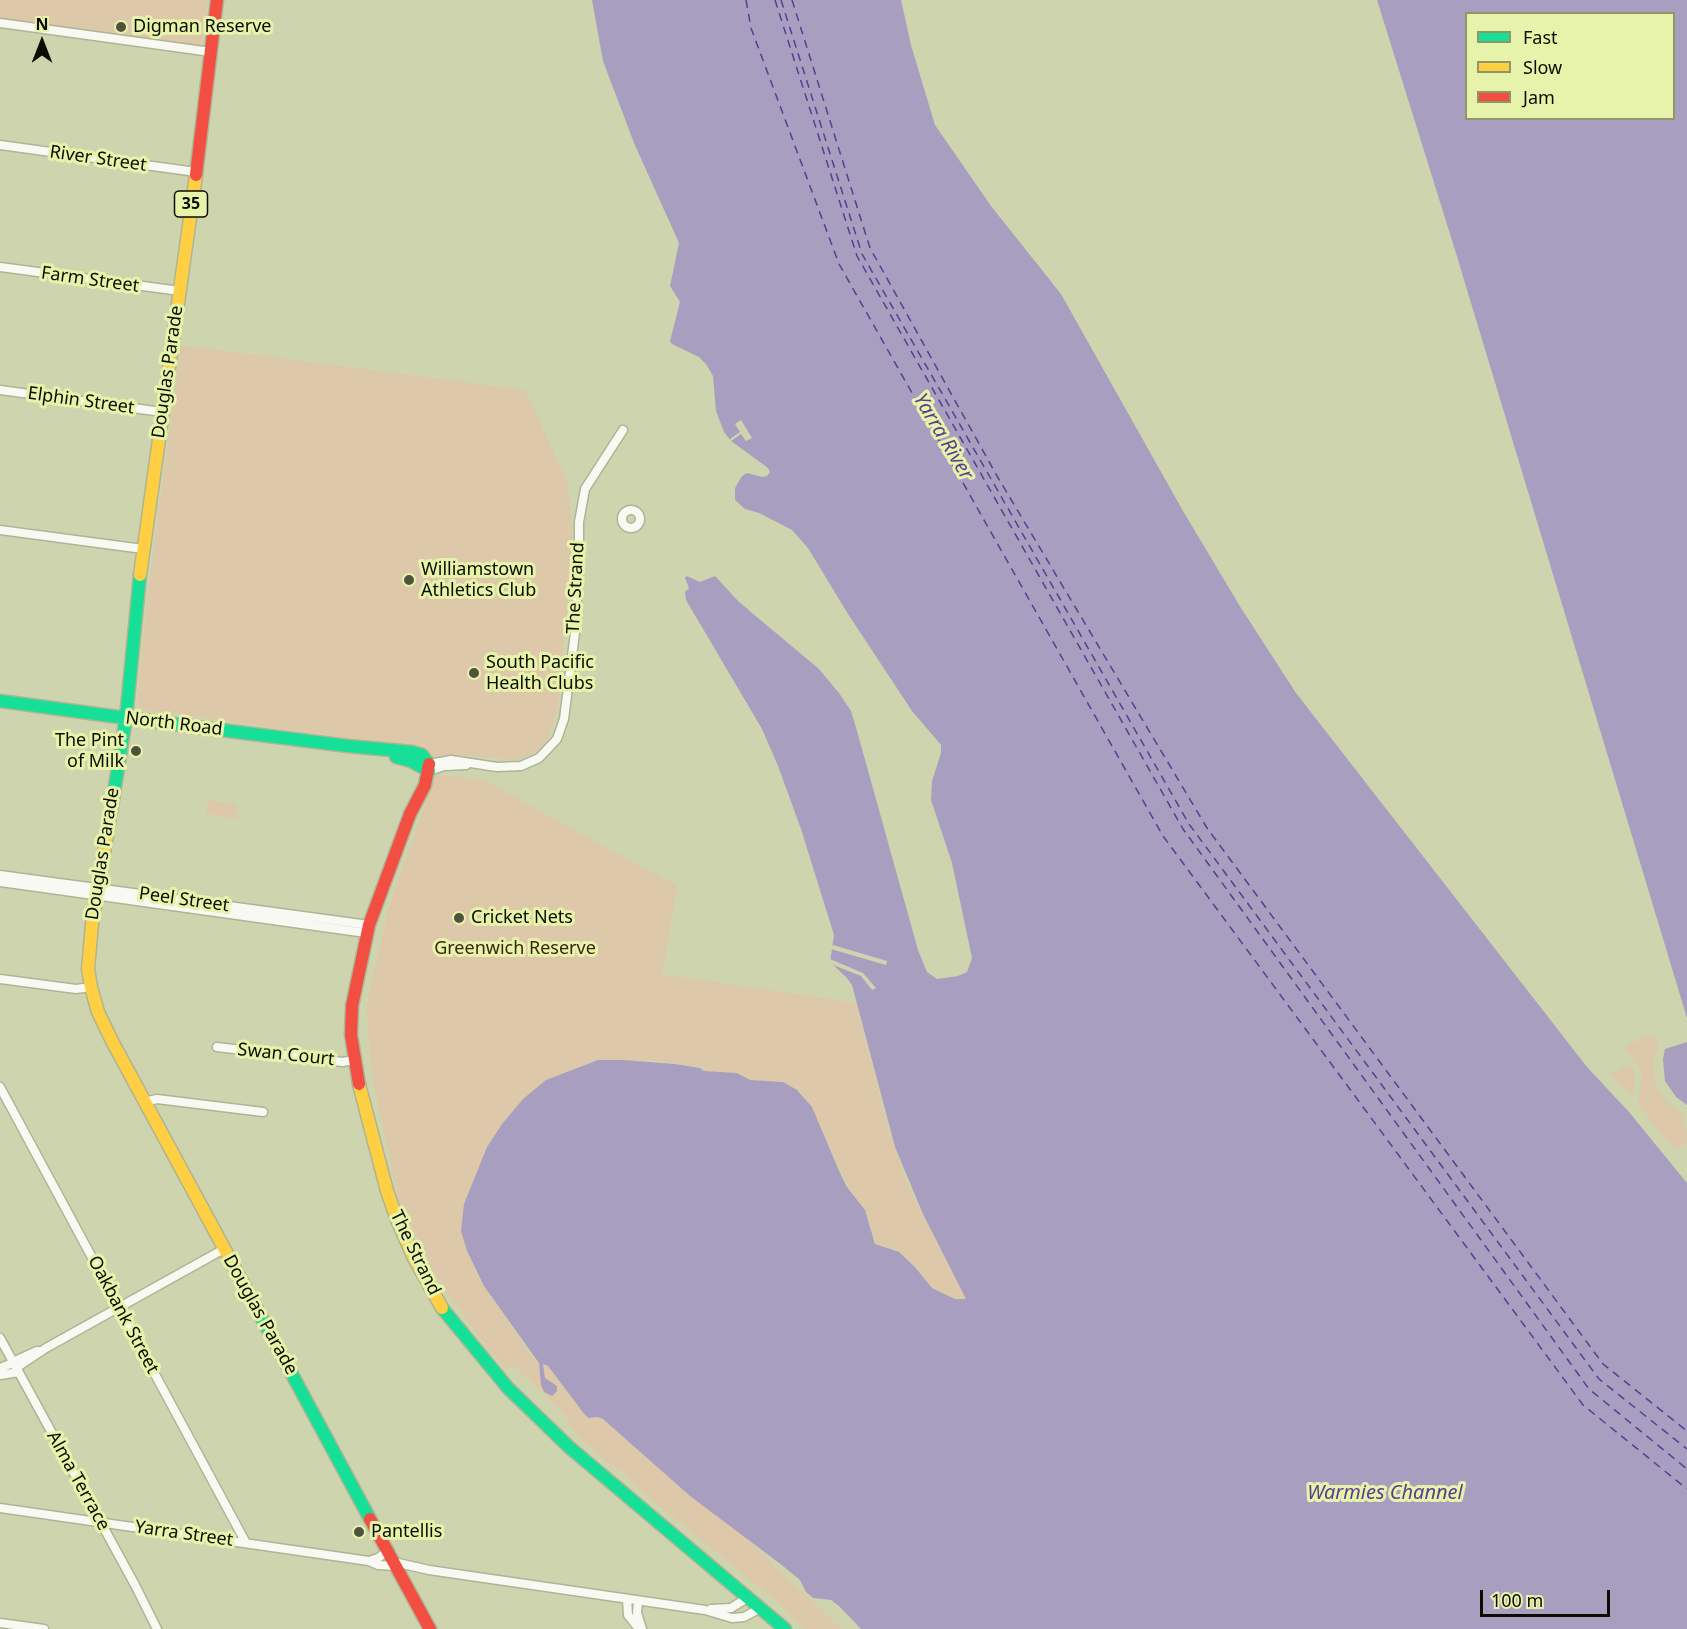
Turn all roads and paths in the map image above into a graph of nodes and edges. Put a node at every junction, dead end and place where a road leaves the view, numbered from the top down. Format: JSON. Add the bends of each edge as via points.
{"nodes":[{"id":1,"x":217,"y":0,"type":"edge"},
{"id":2,"x":0,"y":24,"type":"edge"},
{"id":3,"x":211,"y":52,"type":"junction"},
{"id":4,"x":0,"y":145,"type":"edge"},
{"id":5,"x":196,"y":172,"type":"junction"},
{"id":6,"x":0,"y":267,"type":"edge"},
{"id":7,"x":180,"y":291,"type":"junction"},
{"id":8,"x":0,"y":390,"type":"edge"},
{"id":9,"x":162,"y":412,"type":"junction"},
{"id":10,"x":623,"y":430,"type":"dead end"},
{"id":11,"x":0,"y":530,"type":"edge"},
{"id":12,"x":143,"y":549,"type":"junction"},
{"id":13,"x":0,"y":701,"type":"edge"},
{"id":14,"x":126,"y":718,"type":"junction"},
{"id":15,"x":426,"y":767,"type":"junction"},
{"id":16,"x":0,"y":875,"type":"edge"},
{"id":17,"x":0,"y":882,"type":"edge"},
{"id":18,"x":97,"y":892,"type":"junction"},
{"id":19,"x":367,"y":929,"type":"junction"},
{"id":20,"x":0,"y":979,"type":"edge"},
{"id":21,"x":91,"y":987,"type":"junction"},
{"id":22,"x":217,"y":1047,"type":"dead end"},
{"id":23,"x":354,"y":1060,"type":"junction"},
{"id":24,"x":0,"y":1087,"type":"edge"},
{"id":25,"x":144,"y":1102,"type":"junction"},
{"id":26,"x":263,"y":1112,"type":"dead end"},
{"id":27,"x":224,"y":1249,"type":"junction"},
{"id":28,"x":119,"y":1308,"type":"junction"},
{"id":29,"x":0,"y":1338,"type":"edge"},
{"id":30,"x":15,"y":1366,"type":"junction"},
{"id":31,"x":0,"y":1368,"type":"edge"},
{"id":32,"x":0,"y":1376,"type":"edge"},
{"id":33,"x":0,"y":1508,"type":"edge"},
{"id":34,"x":101,"y":1522,"type":"junction"},
{"id":35,"x":246,"y":1543,"type":"junction"},
{"id":36,"x":393,"y":1560,"type":"junction"},
{"id":37,"x":369,"y":1561,"type":"junction"},
{"id":38,"x":429,"y":1570,"type":"junction"},
{"id":39,"x":404,"y":1581,"type":"junction"},
{"id":40,"x":627,"y":1599,"type":"junction"},
{"id":41,"x":638,"y":1601,"type":"junction"},
{"id":42,"x":751,"y":1604,"type":"junction"},
{"id":43,"x":705,"y":1610,"type":"junction"},
{"id":44,"x":0,"y":1623,"type":"edge"},
{"id":45,"x":157,"y":1627,"type":"edge"},
{"id":46,"x":44,"y":1629,"type":"edge"},
{"id":47,"x":430,"y":1629,"type":"edge"},
{"id":48,"x":640,"y":1629,"type":"edge"},
{"id":49,"x":777,"y":1629,"type":"edge"},
{"id":50,"x":785,"y":1629,"type":"edge"}],
"edges":[{"from":1,"to":3,"type":"street","name":"Douglas Parade","number":"35"},
{"from":2,"to":3,"type":"street"},
{"from":3,"to":5,"type":"street","name":"Douglas Parade","number":"35"},
{"from":4,"to":5,"type":"street","name":"River Street"},
{"from":5,"to":7,"type":"street","name":"Douglas Parade","number":"35"},
{"from":6,"to":7,"type":"street","name":"Farm Street"},
{"from":7,"to":9,"type":"street","name":"Douglas Parade","number":"35"},
{"from":8,"to":9,"type":"street","name":"Elphin Street"},
{"from":9,"to":12,"type":"street","name":"Douglas Parade","number":"35"},
{"from":10,"to":15,"type":"street","name":"The Strand","via":[[585,489],[579,522],[576,625],[559,735],[549,750],[528,764],[503,767],[451,760]]},
{"from":11,"to":12,"type":"street"},
{"from":12,"to":14,"type":"street","name":"Douglas Parade","number":"35"},
{"from":13,"to":14,"type":"street","name":"North Road"},
{"from":14,"to":15,"type":"street","name":"North Road","via":[[416,753],[423,756]]},
{"from":14,"to":18,"type":"street","name":"Douglas Parade","number":"35"},
{"from":15,"to":19,"type":"street","name":"The Strand","via":[[423,790],[410,814]]},
{"from":16,"to":18,"type":"street","name":"Peel Street"},
{"from":17,"to":18,"type":"street","name":"Peel Street"},
{"from":18,"to":19,"type":"street","name":"Peel Street"},
{"from":18,"to":21,"type":"street","name":"Douglas Parade","number":"35","via":[[88,951]]},
{"from":19,"to":23,"type":"street","name":"The Strand","via":[[352,1006]]},
{"from":20,"to":21,"type":"street","via":[[76,990]]},
{"from":21,"to":25,"type":"street","name":"Douglas Parade","number":"35","via":[[98,1012]]},
{"from":22,"to":23,"type":"street","name":"Swan Court","via":[[343,1062]]},
{"from":23,"to":42,"type":"street","name":"The Strand","via":[[394,1212],[440,1305],[534,1414]]},
{"from":24,"to":28,"type":"street","name":"Oakbank Street"},
{"from":25,"to":26,"type":"street","via":[[157,1100]]},
{"from":25,"to":27,"type":"street","name":"Douglas Parade","number":"35"},
{"from":27,"to":28,"type":"street"},
{"from":27,"to":36,"type":"street","name":"Douglas Parade","number":"35"},
{"from":28,"to":30,"type":"street"},
{"from":28,"to":35,"type":"street","name":"Oakbank Street"},
{"from":29,"to":30,"type":"street","name":"Alma Terrace"},
{"from":30,"to":31,"type":"street"},
{"from":30,"to":32,"type":"street"},
{"from":30,"to":34,"type":"street","name":"Alma Terrace"},
{"from":33,"to":34,"type":"street","name":"Yarra Street"},
{"from":34,"to":35,"type":"street","name":"Yarra Street"},
{"from":34,"to":45,"type":"street","name":"Alma Terrace"},
{"from":35,"to":37,"type":"street","name":"Yarra Street"},
{"from":36,"to":37,"type":"street"},
{"from":36,"to":37,"type":"street","name":"Yarra Street","via":[[378,1565]]},
{"from":36,"to":38,"type":"street","name":"Yarra Street"},
{"from":36,"to":39,"type":"street","name":"Douglas Parade","number":"35"},
{"from":38,"to":39,"type":"street","via":[[414,1571]]},
{"from":38,"to":40,"type":"street","name":"Yarra Street"},
{"from":39,"to":47,"type":"street","name":"Douglas Parade","number":"35"},
{"from":40,"to":41,"type":"street","name":"Yarra Street"},
{"from":40,"to":48,"type":"street","via":[[628,1615]]},
{"from":41,"to":43,"type":"street","name":"Yarra Street"},
{"from":41,"to":48,"type":"street"},
{"from":42,"to":43,"type":"street","name":"Yarra Street"},
{"from":42,"to":43,"type":"street","name":"Yarra Street","via":[[749,1616],[737,1618]]},
{"from":42,"to":49,"type":"street","name":"The Strand"},
{"from":42,"to":50,"type":"street","name":"The Strand"},
{"from":44,"to":46,"type":"street"}]}
